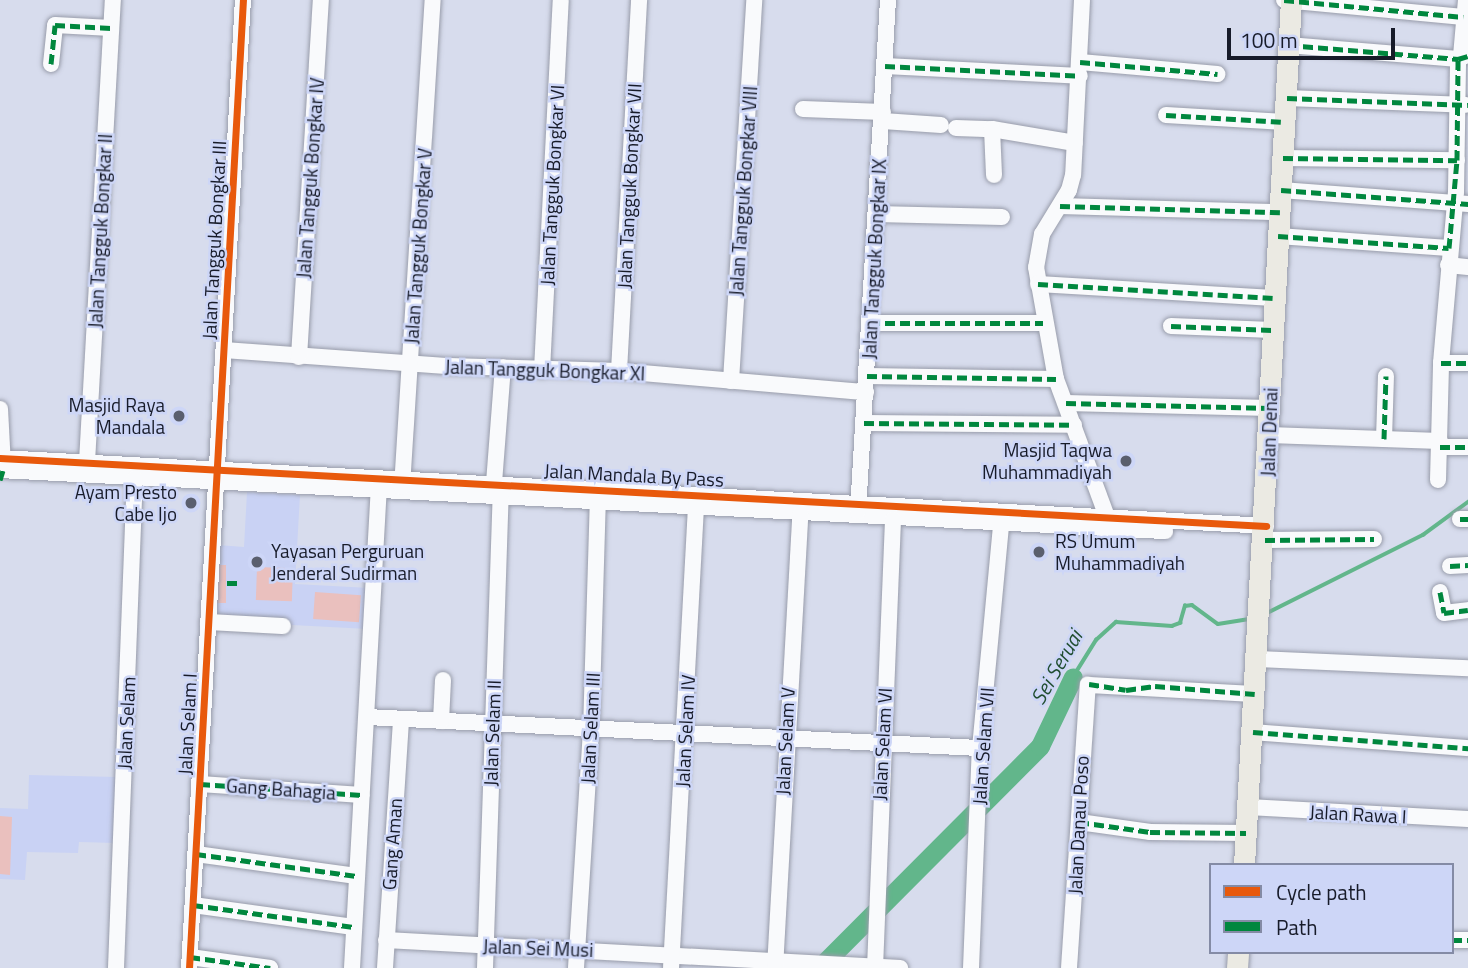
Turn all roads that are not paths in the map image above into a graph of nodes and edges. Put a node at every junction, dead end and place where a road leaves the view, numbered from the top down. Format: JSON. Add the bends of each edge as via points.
{"nodes":[{"id":1,"x":113,"y":0,"type":"edge"},
{"id":2,"x":243,"y":0,"type":"edge"},
{"id":3,"x":321,"y":0,"type":"edge"},
{"id":4,"x":433,"y":0,"type":"edge"},
{"id":5,"x":561,"y":0,"type":"edge"},
{"id":6,"x":639,"y":0,"type":"edge"},
{"id":7,"x":754,"y":0,"type":"edge"},
{"id":8,"x":888,"y":0,"type":"edge"},
{"id":9,"x":1082,"y":0,"type":"edge"},
{"id":10,"x":1284,"y":0,"type":"edge"},
{"id":11,"x":1291,"y":0,"type":"edge"},
{"id":12,"x":1466,"y":0,"type":"edge"},
{"id":13,"x":1462,"y":17,"type":"junction"},
{"id":14,"x":111,"y":29,"type":"junction"},
{"id":15,"x":1288,"y":45,"type":"junction"},
{"id":16,"x":1462,"y":57,"type":"edge"},
{"id":17,"x":51,"y":64,"type":"dead end"},
{"id":18,"x":885,"y":66,"type":"junction"},
{"id":19,"x":1080,"y":69,"type":"junction"},
{"id":20,"x":1217,"y":74,"type":"dead end"},
{"id":21,"x":1287,"y":98,"type":"junction"},
{"id":22,"x":1463,"y":105,"type":"edge"},
{"id":23,"x":803,"y":109,"type":"dead end"},
{"id":24,"x":1166,"y":115,"type":"dead end"},
{"id":25,"x":883,"y":117,"type":"junction"},
{"id":26,"x":1285,"y":122,"type":"junction"},
{"id":27,"x":992,"y":129,"type":"junction"},
{"id":28,"x":1075,"y":143,"type":"junction"},
{"id":29,"x":1283,"y":158,"type":"junction"},
{"id":30,"x":1461,"y":159,"type":"edge"},
{"id":31,"x":994,"y":175,"type":"dead end"},
{"id":32,"x":1281,"y":190,"type":"junction"},
{"id":33,"x":1462,"y":204,"type":"edge"},
{"id":34,"x":1060,"y":206,"type":"junction"},
{"id":35,"x":1280,"y":212,"type":"junction"},
{"id":36,"x":876,"y":214,"type":"junction"},
{"id":37,"x":1002,"y":217,"type":"dead end"},
{"id":38,"x":1278,"y":236,"type":"junction"},
{"id":39,"x":1449,"y":248,"type":"junction"},
{"id":40,"x":1448,"y":265,"type":"junction"},
{"id":41,"x":1468,"y":267,"type":"edge"},
{"id":42,"x":1038,"y":284,"type":"junction"},
{"id":43,"x":1274,"y":298,"type":"junction"},
{"id":44,"x":870,"y":323,"type":"junction"},
{"id":45,"x":1043,"y":323,"type":"junction"},
{"id":46,"x":1171,"y":326,"type":"dead end"},
{"id":47,"x":1272,"y":330,"type":"junction"},
{"id":48,"x":224,"y":350,"type":"junction"},
{"id":49,"x":299,"y":357,"type":"junction"},
{"id":50,"x":1441,"y":362,"type":"junction"},
{"id":51,"x":1468,"y":363,"type":"edge"},
{"id":52,"x":410,"y":364,"type":"junction"},
{"id":53,"x":503,"y":367,"type":"junction"},
{"id":54,"x":542,"y":370,"type":"junction"},
{"id":55,"x":619,"y":371,"type":"junction"},
{"id":56,"x":1386,"y":376,"type":"dead end"},
{"id":57,"x":1056,"y":379,"type":"junction"},
{"id":58,"x":731,"y":381,"type":"junction"},
{"id":59,"x":867,"y":384,"type":"junction"},
{"id":60,"x":1066,"y":403,"type":"junction"},
{"id":61,"x":1270,"y":408,"type":"junction"},
{"id":62,"x":0,"y":409,"type":"edge"},
{"id":63,"x":864,"y":423,"type":"junction"},
{"id":64,"x":1074,"y":425,"type":"junction"},
{"id":65,"x":1269,"y":435,"type":"junction"},
{"id":66,"x":1384,"y":439,"type":"junction"},
{"id":67,"x":1440,"y":444,"type":"junction"},
{"id":68,"x":1468,"y":447,"type":"edge"},
{"id":69,"x":87,"y":462,"type":"junction"},
{"id":70,"x":1,"y":467,"type":"edge"},
{"id":71,"x":215,"y":475,"type":"junction"},
{"id":72,"x":135,"y":478,"type":"junction"},
{"id":73,"x":1438,"y":480,"type":"dead end"},
{"id":74,"x":402,"y":485,"type":"junction"},
{"id":75,"x":498,"y":490,"type":"junction"},
{"id":76,"x":379,"y":491,"type":"junction"},
{"id":77,"x":598,"y":495,"type":"junction"},
{"id":78,"x":696,"y":501,"type":"junction"},
{"id":79,"x":858,"y":510,"type":"junction"},
{"id":80,"x":800,"y":514,"type":"junction"},
{"id":81,"x":1107,"y":517,"type":"junction"},
{"id":82,"x":893,"y":519,"type":"junction"},
{"id":83,"x":1001,"y":525,"type":"junction"},
{"id":84,"x":1265,"y":534,"type":"junction"},
{"id":85,"x":1374,"y":539,"type":"dead end"},
{"id":86,"x":1468,"y":565,"type":"edge"},
{"id":87,"x":1450,"y":566,"type":"dead end"},
{"id":88,"x":1440,"y":592,"type":"dead end"},
{"id":89,"x":1468,"y":610,"type":"edge"},
{"id":90,"x":208,"y":622,"type":"junction"},
{"id":91,"x":283,"y":626,"type":"dead end"},
{"id":92,"x":1258,"y":659,"type":"junction"},
{"id":93,"x":1468,"y":668,"type":"edge"},
{"id":94,"x":443,"y":680,"type":"dead end"},
{"id":95,"x":1255,"y":694,"type":"junction"},
{"id":96,"x":367,"y":717,"type":"junction"},
{"id":97,"x":401,"y":720,"type":"junction"},
{"id":98,"x":441,"y":722,"type":"junction"},
{"id":99,"x":492,"y":726,"type":"junction"},
{"id":100,"x":591,"y":731,"type":"junction"},
{"id":101,"x":1253,"y":733,"type":"junction"},
{"id":102,"x":685,"y":734,"type":"junction"},
{"id":103,"x":784,"y":736,"type":"junction"},
{"id":104,"x":881,"y":741,"type":"junction"},
{"id":105,"x":980,"y":748,"type":"junction"},
{"id":106,"x":1468,"y":748,"type":"edge"},
{"id":107,"x":200,"y":784,"type":"junction"},
{"id":108,"x":362,"y":795,"type":"junction"},
{"id":109,"x":1248,"y":807,"type":"junction"},
{"id":110,"x":1468,"y":819,"type":"edge"},
{"id":111,"x":1079,"y":822,"type":"junction"},
{"id":112,"x":1246,"y":834,"type":"junction"},
{"id":113,"x":196,"y":854,"type":"junction"},
{"id":114,"x":1244,"y":863,"type":"edge"},
{"id":115,"x":357,"y":876,"type":"junction"},
{"id":116,"x":194,"y":905,"type":"junction"},
{"id":117,"x":353,"y":927,"type":"junction"},
{"id":118,"x":386,"y":940,"type":"junction"},
{"id":119,"x":485,"y":946,"type":"junction"},
{"id":120,"x":577,"y":950,"type":"junction"},
{"id":121,"x":671,"y":960,"type":"edge"},
{"id":122,"x":189,"y":963,"type":"edge"},
{"id":123,"x":775,"y":964,"type":"edge"},
{"id":124,"x":876,"y":966,"type":"edge"},
{"id":125,"x":116,"y":968,"type":"edge"},
{"id":126,"x":270,"y":968,"type":"edge"},
{"id":127,"x":352,"y":968,"type":"edge"},
{"id":128,"x":385,"y":968,"type":"edge"},
{"id":129,"x":485,"y":968,"type":"edge"},
{"id":130,"x":576,"y":968,"type":"edge"},
{"id":131,"x":900,"y":968,"type":"edge"},
{"id":132,"x":971,"y":968,"type":"edge"},
{"id":133,"x":1069,"y":968,"type":"edge"}],
"edges":[{"from":1,"to":14,"type":"street","name":"Jalan Tangguk Bongkar II"},
{"from":2,"to":48,"type":"street","name":"Jalan Tangguk Bongkar III"},
{"from":3,"to":49,"type":"street","name":"Jalan Tangguk Bongkar IV"},
{"from":4,"to":52,"type":"street","name":"Jalan Tangguk Bongkar V"},
{"from":5,"to":54,"type":"street","name":"Jalan Tangguk Bongkar VI"},
{"from":6,"to":55,"type":"street","name":"Jalan Tangguk Bongkar VII"},
{"from":7,"to":58,"type":"street","name":"Jalan Tangguk Bongkar VIII"},
{"from":8,"to":18,"type":"street","name":"Jalan Tangguk Bongkar IX"},
{"from":9,"to":19,"type":"street"},
{"from":10,"to":11,"type":"street"},
{"from":11,"to":13,"type":"street"},
{"from":11,"to":15,"type":"main road","name":"Jalan Denai"},
{"from":12,"to":13,"type":"street"},
{"from":13,"to":16,"type":"street"},
{"from":14,"to":17,"type":"street","via":[[53,26]]},
{"from":14,"to":69,"type":"street","name":"Jalan Tangguk Bongkar II"},
{"from":15,"to":16,"type":"street"},
{"from":15,"to":21,"type":"main road","name":"Jalan Denai"},
{"from":16,"to":22,"type":"street"},
{"from":18,"to":19,"type":"street"},
{"from":18,"to":25,"type":"street","name":"Jalan Tangguk Bongkar IX"},
{"from":19,"to":20,"type":"street"},
{"from":19,"to":28,"type":"street"},
{"from":21,"to":22,"type":"street"},
{"from":21,"to":26,"type":"main road","name":"Jalan Denai"},
{"from":22,"to":30,"type":"street"},
{"from":23,"to":25,"type":"street"},
{"from":24,"to":26,"type":"street"},
{"from":25,"to":27,"type":"street"},
{"from":25,"to":36,"type":"street","name":"Jalan Tangguk Bongkar IX"},
{"from":26,"to":29,"type":"main road","name":"Jalan Denai"},
{"from":27,"to":28,"type":"street"},
{"from":27,"to":31,"type":"street"},
{"from":28,"to":34,"type":"street","via":[[1071,183]]},
{"from":29,"to":30,"type":"street"},
{"from":29,"to":32,"type":"main road","name":"Jalan Denai"},
{"from":30,"to":33,"type":"street"},
{"from":32,"to":33,"type":"street"},
{"from":32,"to":35,"type":"main road","name":"Jalan Denai"},
{"from":33,"to":39,"type":"street"},
{"from":34,"to":35,"type":"street"},
{"from":34,"to":42,"type":"street","via":[[1042,234]]},
{"from":35,"to":38,"type":"main road","name":"Jalan Denai"},
{"from":36,"to":37,"type":"street"},
{"from":36,"to":44,"type":"street","name":"Jalan Tangguk Bongkar IX"},
{"from":38,"to":39,"type":"street"},
{"from":38,"to":43,"type":"main road","name":"Jalan Denai"},
{"from":39,"to":40,"type":"street"},
{"from":40,"to":41,"type":"street"},
{"from":40,"to":50,"type":"street"},
{"from":42,"to":43,"type":"street"},
{"from":42,"to":45,"type":"street"},
{"from":43,"to":47,"type":"main road","name":"Jalan Denai"},
{"from":44,"to":45,"type":"street"},
{"from":44,"to":59,"type":"street","name":"Jalan Tangguk Bongkar IX"},
{"from":45,"to":57,"type":"street"},
{"from":46,"to":47,"type":"street"},
{"from":47,"to":61,"type":"main road","name":"Jalan Denai"},
{"from":48,"to":49,"type":"street","name":"Jalan Tangguk Bongkar XI"},
{"from":48,"to":71,"type":"street","name":"Jalan Tangguk Bongkar III"},
{"from":49,"to":52,"type":"street","name":"Jalan Tangguk Bongkar XI"},
{"from":50,"to":51,"type":"street"},
{"from":50,"to":67,"type":"street"},
{"from":52,"to":53,"type":"street","name":"Jalan Tangguk Bongkar XI"},
{"from":52,"to":74,"type":"street","name":"Jalan Tangguk Bongkar V"},
{"from":53,"to":54,"type":"street","name":"Jalan Tangguk Bongkar XI"},
{"from":53,"to":75,"type":"street","name":"Jalan Selam II"},
{"from":54,"to":55,"type":"street","name":"Jalan Tangguk Bongkar XI"},
{"from":55,"to":58,"type":"street","name":"Jalan Tangguk Bongkar XI"},
{"from":56,"to":66,"type":"street"},
{"from":57,"to":59,"type":"street","name":"Jalan Tangguk Bongkar XI"},
{"from":57,"to":60,"type":"street"},
{"from":58,"to":59,"type":"street","name":"Jalan Tangguk Bongkar XI"},
{"from":59,"to":63,"type":"street","name":"Jalan Tangguk Bongkar IX"},
{"from":60,"to":61,"type":"street"},
{"from":60,"to":64,"type":"street"},
{"from":61,"to":65,"type":"main road","name":"Jalan Denai"},
{"from":62,"to":70,"type":"street"},
{"from":63,"to":64,"type":"street"},
{"from":63,"to":79,"type":"street","name":"Jalan Tangguk Bongkar IX"},
{"from":64,"to":81,"type":"street"},
{"from":65,"to":66,"type":"street"},
{"from":65,"to":84,"type":"main road","name":"Jalan Denai"},
{"from":66,"to":67,"type":"street"},
{"from":67,"to":68,"type":"street"},
{"from":67,"to":73,"type":"street"},
{"from":69,"to":70,"type":"street","name":"Jalan Mandala By Pass"},
{"from":69,"to":71,"type":"street","name":"Jalan Mandala By Pass"},
{"from":70,"to":72,"type":"street","name":"Jalan Mandala By Pass"},
{"from":71,"to":72,"type":"street","name":"Jalan Mandala By Pass"},
{"from":71,"to":74,"type":"street","name":"Jalan Mandala By Pass"},
{"from":71,"to":76,"type":"street","name":"Jalan Mandala By Pass"},
{"from":71,"to":90,"type":"street","name":"Jalan Selam I"},
{"from":72,"to":125,"type":"street","name":"Jalan Selam"},
{"from":74,"to":75,"type":"street","name":"Jalan Mandala By Pass"},
{"from":74,"to":76,"type":"street","name":"Jalan Mandala By Pass"},
{"from":75,"to":77,"type":"street","name":"Jalan Mandala By Pass"},
{"from":75,"to":99,"type":"street","name":"Jalan Selam II"},
{"from":76,"to":96,"type":"street"},
{"from":77,"to":78,"type":"street","name":"Jalan Mandala By Pass"},
{"from":77,"to":100,"type":"street","name":"Jalan Selam III"},
{"from":78,"to":79,"type":"street","name":"Jalan Mandala By Pass"},
{"from":78,"to":80,"type":"street","name":"Jalan Mandala By Pass"},
{"from":78,"to":102,"type":"street","name":"Jalan Selam IV"},
{"from":79,"to":80,"type":"street","name":"Jalan Mandala By Pass"},
{"from":79,"to":81,"type":"street","name":"Jalan Mandala By Pass"},
{"from":79,"to":82,"type":"street","name":"Jalan Mandala By Pass"},
{"from":80,"to":103,"type":"street","name":"Jalan Selam V"},
{"from":81,"to":84,"type":"street","name":"Jalan Mandala By Pass"},
{"from":82,"to":83,"type":"street","name":"Jalan Mandala By Pass"},
{"from":82,"to":104,"type":"street","name":"Jalan Selam VI"},
{"from":83,"to":84,"type":"street","name":"Jalan Mandala By Pass"},
{"from":83,"to":105,"type":"street","name":"Jalan Selam VII"},
{"from":84,"to":85,"type":"street"},
{"from":84,"to":92,"type":"main road","name":"Jalan Denai"},
{"from":86,"to":87,"type":"street"},
{"from":88,"to":89,"type":"street","via":[[1444,613]]},
{"from":90,"to":91,"type":"street"},
{"from":90,"to":107,"type":"street","name":"Jalan Selam I"},
{"from":92,"to":93,"type":"street"},
{"from":92,"to":95,"type":"main road","name":"Jalan Denai"},
{"from":94,"to":98,"type":"street"},
{"from":95,"to":101,"type":"main road","name":"Jalan Denai"},
{"from":95,"to":111,"type":"street","name":"Jalan Danau Poso","via":[[1155,685],[1126,690],[1089,684]]},
{"from":96,"to":97,"type":"street"},
{"from":96,"to":108,"type":"street"},
{"from":97,"to":98,"type":"street"},
{"from":97,"to":118,"type":"street","name":"Gang Aman"},
{"from":98,"to":99,"type":"street"},
{"from":99,"to":100,"type":"street"},
{"from":99,"to":119,"type":"street","name":"Jalan Selam II"},
{"from":100,"to":102,"type":"street"},
{"from":100,"to":120,"type":"street","name":"Jalan Selam III"},
{"from":101,"to":106,"type":"street"},
{"from":101,"to":109,"type":"main road","name":"Jalan Denai"},
{"from":102,"to":103,"type":"street"},
{"from":102,"to":121,"type":"street","name":"Jalan Selam IV"},
{"from":103,"to":104,"type":"street"},
{"from":103,"to":123,"type":"street","name":"Jalan Selam V"},
{"from":104,"to":105,"type":"street"},
{"from":104,"to":124,"type":"street","name":"Jalan Selam VI"},
{"from":105,"to":132,"type":"street","name":"Jalan Selam VII"},
{"from":107,"to":108,"type":"street","name":"Gang Bahagia"},
{"from":107,"to":113,"type":"street","name":"Jalan Selam I"},
{"from":108,"to":115,"type":"street"},
{"from":109,"to":110,"type":"street","name":"Jalan Rawa I"},
{"from":109,"to":112,"type":"main road","name":"Jalan Denai"},
{"from":111,"to":112,"type":"street","via":[[1150,832]]},
{"from":111,"to":133,"type":"street","name":"Jalan Danau Poso"},
{"from":112,"to":114,"type":"main road","name":"Jalan Denai"},
{"from":113,"to":115,"type":"street"},
{"from":113,"to":116,"type":"street","name":"Jalan Selam I"},
{"from":115,"to":117,"type":"street"},
{"from":116,"to":117,"type":"street"},
{"from":116,"to":122,"type":"street","name":"Jalan Selam I"},
{"from":117,"to":127,"type":"street"},
{"from":118,"to":119,"type":"street","name":"Jalan Sei Musi"},
{"from":118,"to":128,"type":"street","name":"Gang Aman"},
{"from":119,"to":120,"type":"street","name":"Jalan Sei Musi"},
{"from":119,"to":129,"type":"street","name":"Jalan Selam II"},
{"from":120,"to":121,"type":"street","name":"Jalan Sei Musi"},
{"from":120,"to":130,"type":"street","name":"Jalan Selam III"},
{"from":121,"to":123,"type":"street","name":"Jalan Sei Musi"},
{"from":122,"to":126,"type":"street"},
{"from":123,"to":124,"type":"street","name":"Jalan Sei Musi"},
{"from":124,"to":131,"type":"street","name":"Jalan Sei Musi"}]}
